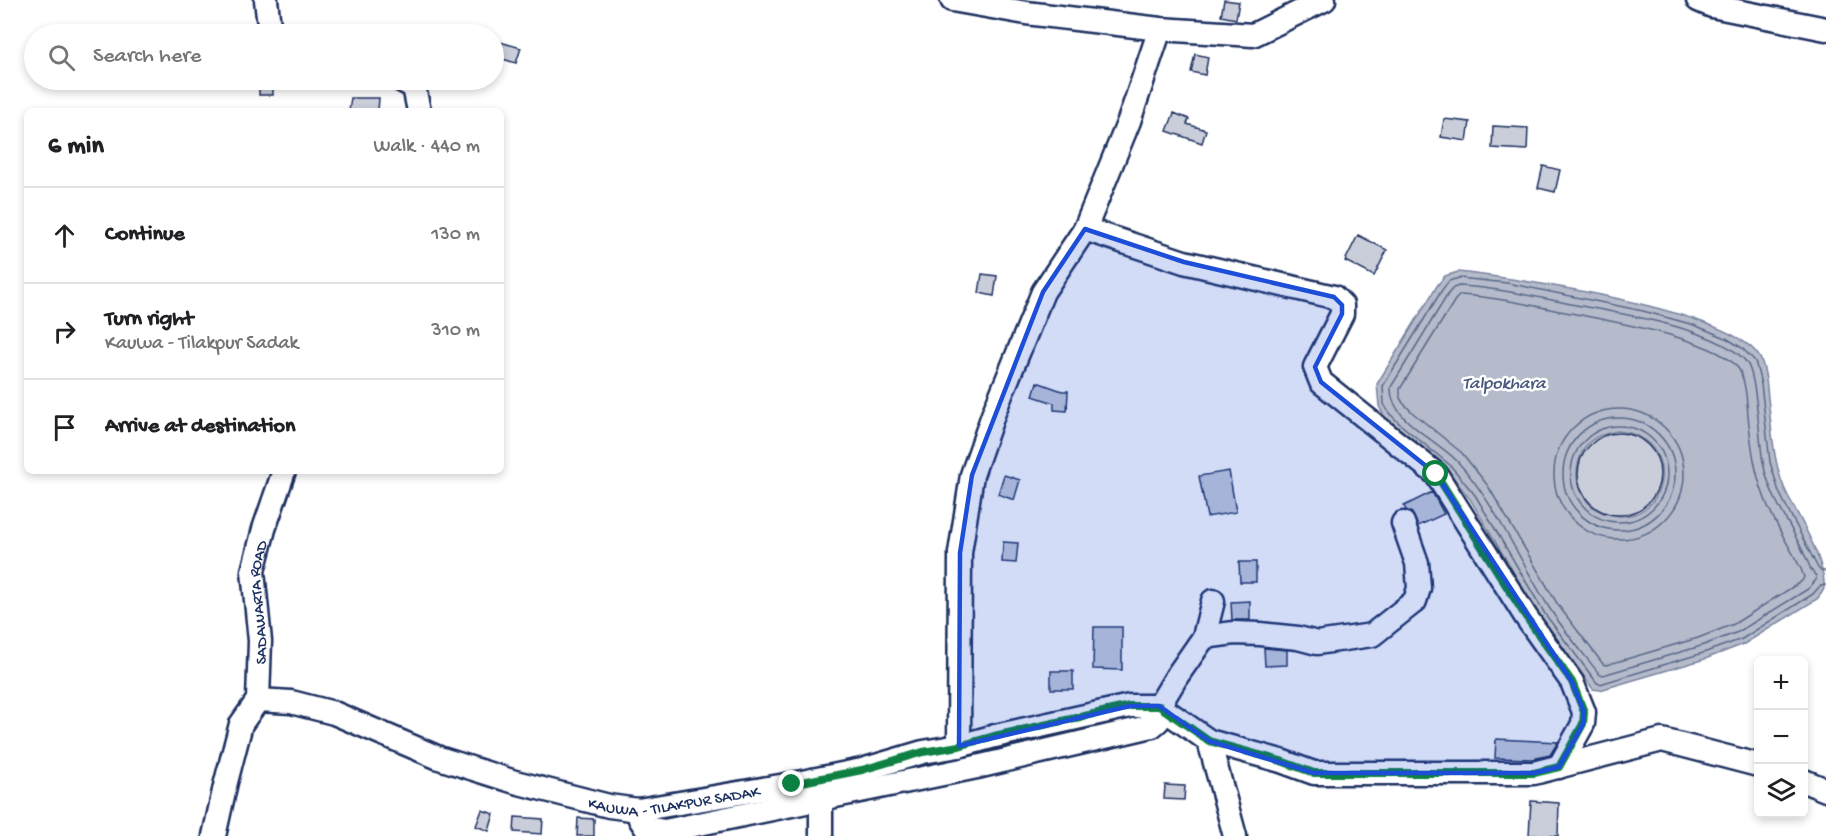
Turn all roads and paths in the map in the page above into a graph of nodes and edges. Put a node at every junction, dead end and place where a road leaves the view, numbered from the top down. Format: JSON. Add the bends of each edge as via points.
{"nodes":[{"id":1,"x":266,"y":0,"type":"edge"},
{"id":2,"x":952,"y":0,"type":"edge"},
{"id":3,"x":1324,"y":0,"type":"edge"},
{"id":4,"x":1698,"y":0,"type":"edge"},
{"id":5,"x":269,"y":24,"type":"edge"},
{"id":6,"x":1826,"y":29,"type":"edge"},
{"id":7,"x":1160,"y":30,"type":"junction"},
{"id":8,"x":415,"y":90,"type":"edge"},
{"id":9,"x":418,"y":108,"type":"edge"},
{"id":10,"x":1085,"y":229,"type":"junction"},
{"id":11,"x":283,"y":474,"type":"edge"},
{"id":12,"x":1403,"y":523,"type":"dead end"},
{"id":13,"x":1213,"y":601,"type":"dead end"},
{"id":14,"x":1204,"y":637,"type":"junction"},
{"id":15,"x":258,"y":700,"type":"junction"},
{"id":16,"x":1159,"y":706,"type":"junction"},
{"id":17,"x":1209,"y":741,"type":"junction"},
{"id":18,"x":959,"y":746,"type":"junction"},
{"id":19,"x":1754,"y":764,"type":"edge"},
{"id":20,"x":1559,"y":767,"type":"junction"},
{"id":21,"x":1808,"y":783,"type":"edge"},
{"id":22,"x":1826,"y":790,"type":"edge"},
{"id":23,"x":821,"y":799,"type":"junction"},
{"id":24,"x":638,"y":810,"type":"junction"},
{"id":25,"x":214,"y":836,"type":"edge"},
{"id":26,"x":821,"y":836,"type":"edge"},
{"id":27,"x":1235,"y":836,"type":"edge"}],
"edges":[{"from":1,"to":5,"type":"street"},
{"from":2,"to":7,"type":"street"},
{"from":3,"to":7,"type":"street","via":[[1253,35]]},
{"from":4,"to":6,"type":"street"},
{"from":7,"to":10,"type":"street"},
{"from":8,"to":9,"type":"street"},
{"from":10,"to":18,"type":"street","via":[[1043,292],[972,475],[960,552]]},
{"from":10,"to":20,"type":"street","via":[[1184,262],[1334,297],[1342,304],[1342,314],[1315,367],[1321,382],[1436,474],[1572,682],[1584,712],[1583,724]]},
{"from":11,"to":15,"type":"street","name":"SADAWARTA ROAD","via":[[253,571],[260,641]]},
{"from":12,"to":14,"type":"street","via":[[1417,564],[1419,588],[1415,601],[1372,634],[1317,643],[1260,634]]},
{"from":13,"to":14,"type":"street"},
{"from":14,"to":16,"type":"street"},
{"from":15,"to":24,"type":"street","name":"KAUWA - TILAKPUR SADAK","via":[[291,702],[334,713],[439,758],[515,782]]},
{"from":15,"to":25,"type":"street","via":[[241,724]]},
{"from":16,"to":17,"type":"street"},
{"from":16,"to":18,"type":"street","name":"KAUWA - TILAKPUR SADAK","via":[[1130,706]]},
{"from":16,"to":23,"type":"street","via":[[1158,721],[1152,726]]},
{"from":17,"to":20,"type":"street","via":[[1314,773],[1534,773]]},
{"from":17,"to":27,"type":"street"},
{"from":18,"to":24,"type":"street","name":"KAUWA - TILAKPUR SADAK","via":[[803,782]]},
{"from":19,"to":20,"type":"street","via":[[1662,740]]},
{"from":21,"to":22,"type":"street"},
{"from":23,"to":24,"type":"street","via":[[664,831],[646,828]]},
{"from":23,"to":26,"type":"street"}]}
